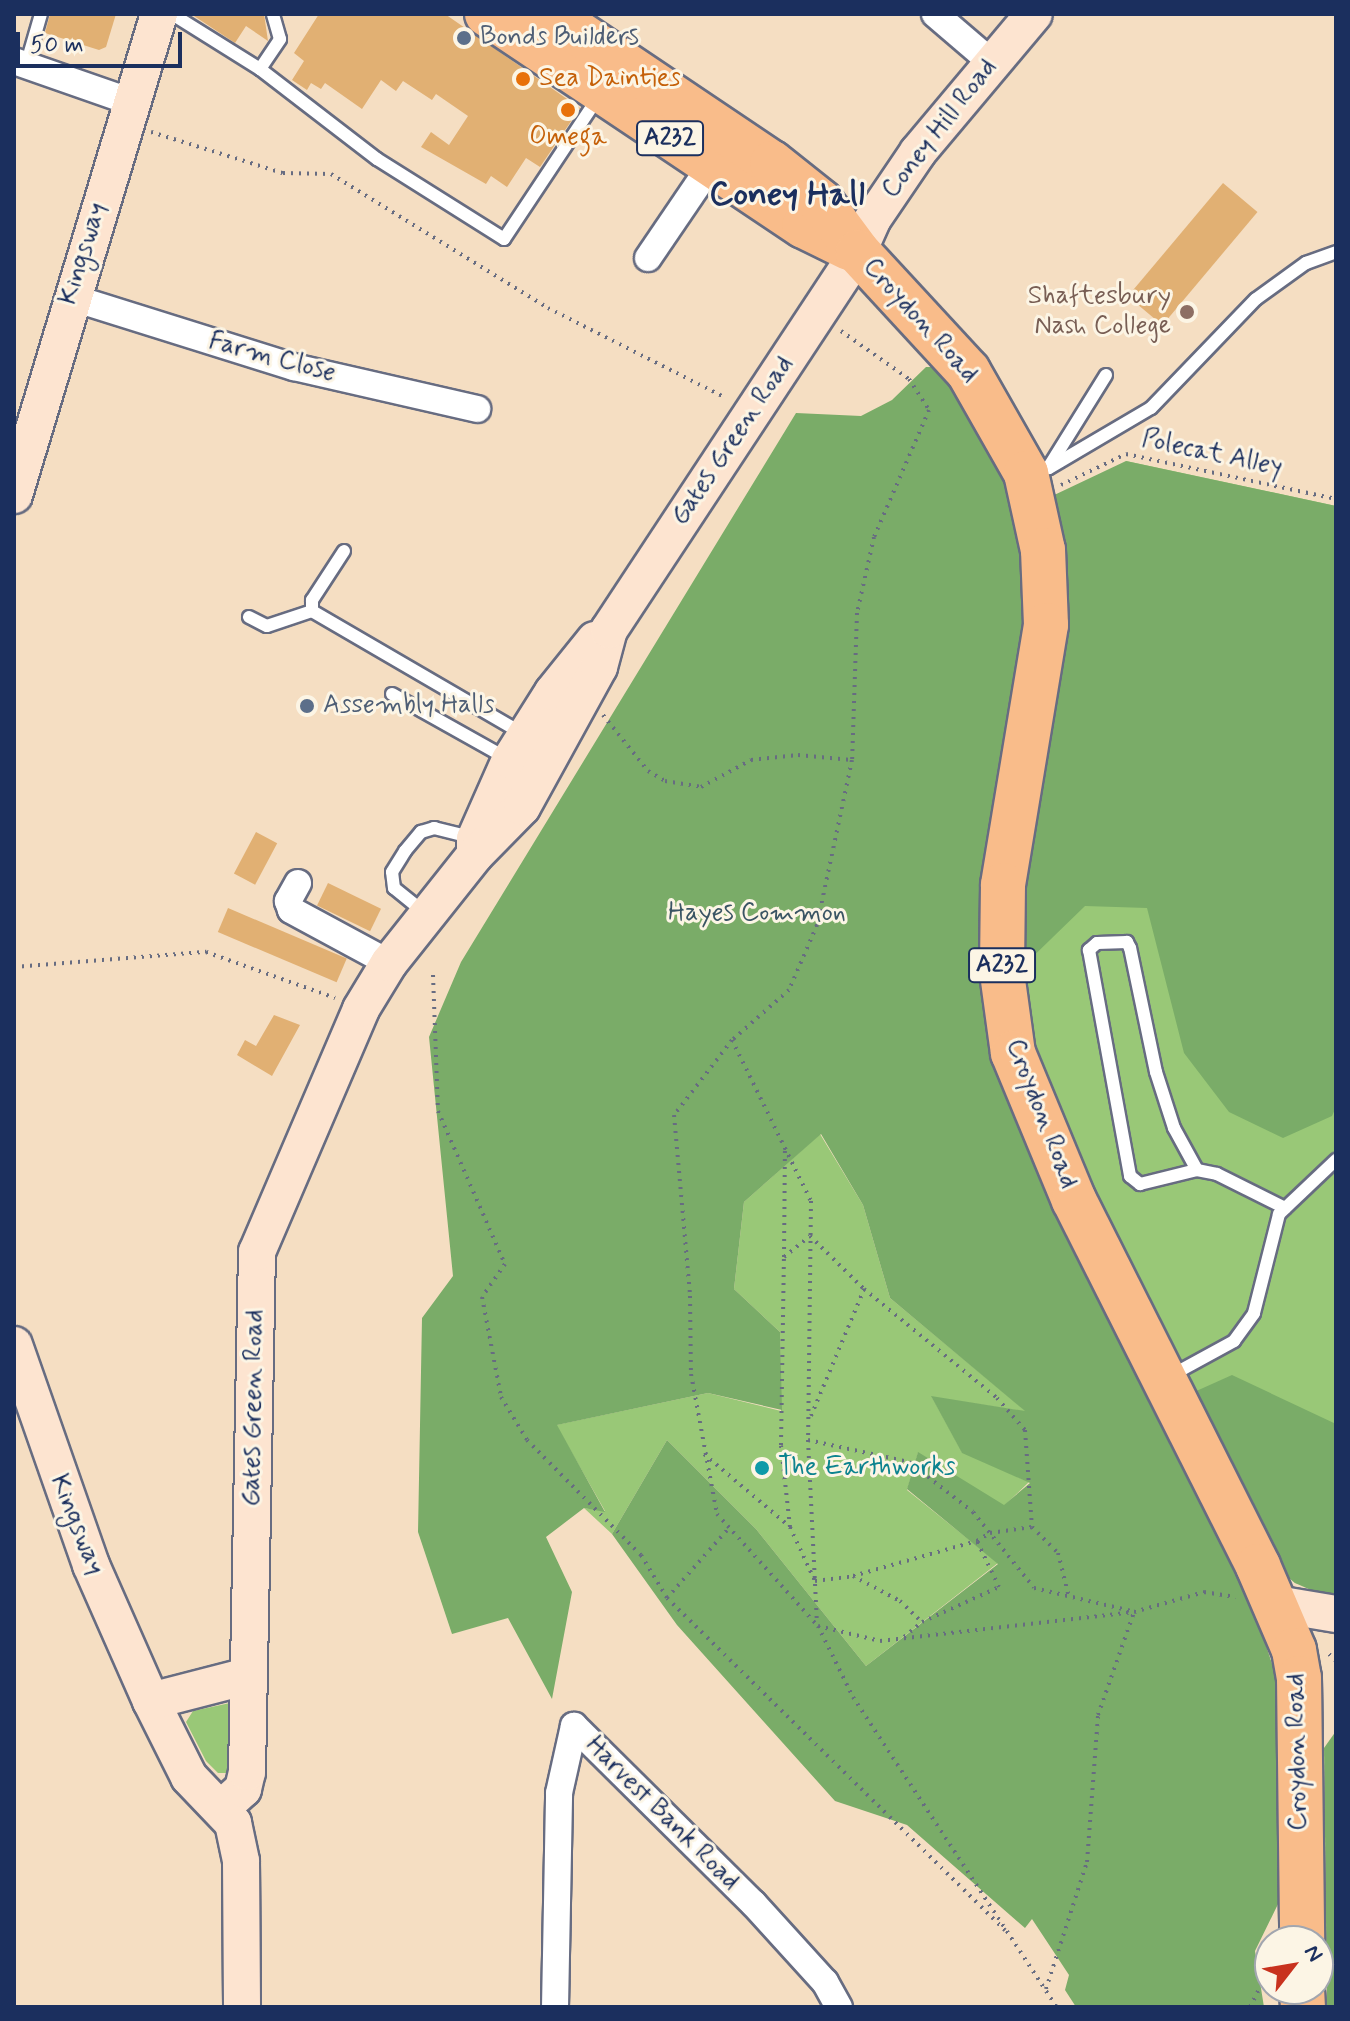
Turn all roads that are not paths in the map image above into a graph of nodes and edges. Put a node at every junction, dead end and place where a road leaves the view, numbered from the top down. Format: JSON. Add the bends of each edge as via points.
{"nodes":[{"id":1,"x":41,"y":14,"type":"edge"},
{"id":2,"x":159,"y":14,"type":"edge"},
{"id":3,"x":172,"y":14,"type":"edge"},
{"id":4,"x":273,"y":14,"type":"edge"},
{"id":5,"x":487,"y":14,"type":"edge"},
{"id":6,"x":550,"y":14,"type":"edge"},
{"id":7,"x":935,"y":14,"type":"edge"},
{"id":8,"x":1034,"y":14,"type":"edge"},
{"id":9,"x":991,"y":62,"type":"junction"},
{"id":10,"x":20,"y":63,"type":"edge"},
{"id":11,"x":260,"y":69,"type":"junction"},
{"id":12,"x":601,"y":92,"type":"junction"},
{"id":13,"x":138,"y":116,"type":"junction"},
{"id":14,"x":721,"y":151,"type":"junction"},
{"id":15,"x":858,"y":252,"type":"junction"},
{"id":16,"x":1336,"y":252,"type":"edge"},
{"id":17,"x":648,"y":258,"type":"dead end"},
{"id":18,"x":70,"y":297,"type":"junction"},
{"id":19,"x":1106,"y":375,"type":"dead end"},
{"id":20,"x":477,"y":409,"type":"dead end"},
{"id":21,"x":1037,"y":471,"type":"junction"},
{"id":22,"x":14,"y":495,"type":"edge"},
{"id":23,"x":344,"y":551,"type":"dead end"},
{"id":24,"x":312,"y":611,"type":"junction"},
{"id":25,"x":249,"y":617,"type":"dead end"},
{"id":26,"x":609,"y":630,"type":"junction"},
{"id":27,"x":392,"y":694,"type":"dead end"},
{"id":28,"x":518,"y":747,"type":"junction"},
{"id":29,"x":475,"y":847,"type":"junction"},
{"id":30,"x":298,"y":883,"type":"dead end"},
{"id":31,"x":427,"y":915,"type":"junction"},
{"id":32,"x":389,"y":963,"type":"junction"},
{"id":33,"x":1335,"y":1166,"type":"edge"},
{"id":34,"x":1197,"y":1170,"type":"junction"},
{"id":35,"x":1285,"y":1208,"type":"junction"},
{"id":36,"x":14,"y":1345,"type":"edge"},
{"id":37,"x":1163,"y":1381,"type":"junction"},
{"id":38,"x":1276,"y":1604,"type":"junction"},
{"id":39,"x":1336,"y":1614,"type":"edge"},
{"id":40,"x":248,"y":1676,"type":"junction"},
{"id":41,"x":151,"y":1701,"type":"junction"},
{"id":42,"x":223,"y":1807,"type":"junction"},
{"id":43,"x":1302,"y":1925,"type":"edge"},
{"id":44,"x":242,"y":2007,"type":"edge"},
{"id":45,"x":555,"y":2007,"type":"edge"},
{"id":46,"x":839,"y":2007,"type":"edge"}],
"edges":[{"from":1,"to":10,"type":"lane"},
{"from":2,"to":13,"type":"street","name":"Kingsway"},
{"from":3,"to":11,"type":"lane"},
{"from":4,"to":11,"type":"lane","via":[[280,39]]},
{"from":5,"to":12,"type":"highway","name":"Croydon Road","number":"A232"},
{"from":6,"to":14,"type":"highway","name":"Croydon Road","number":"A232"},
{"from":7,"to":9,"type":"street"},
{"from":8,"to":9,"type":"street","name":"Coney Hill Road"},
{"from":9,"to":15,"type":"street","name":"Coney Hill Road","via":[[918,152],[872,220]]},
{"from":10,"to":13,"type":"street"},
{"from":11,"to":12,"type":"lane","via":[[377,159],[504,239]]},
{"from":12,"to":14,"type":"highway","name":"Croydon Road","number":"A232"},
{"from":13,"to":18,"type":"street","name":"Kingsway"},
{"from":14,"to":15,"type":"highway","name":"Croydon Road","number":"A232","via":[[804,226]]},
{"from":14,"to":17,"type":"street"},
{"from":15,"to":21,"type":"highway","name":"Croydon Road","number":"A232","via":[[968,371]]},
{"from":15,"to":26,"type":"street","name":"Gates Green Road"},
{"from":16,"to":21,"type":"lane","via":[[1306,263],[1256,299],[1151,408]]},
{"from":18,"to":20,"type":"street","name":"Farm Close","via":[[294,367]]},
{"from":18,"to":22,"type":"street","name":"Kingsway"},
{"from":19,"to":21,"type":"lane"},
{"from":21,"to":37,"type":"highway","name":"Croydon Road","number":"A232","via":[[1046,625],[1003,885],[1007,1017],[1028,1094]]},
{"from":23,"to":24,"type":"lane","via":[[312,600]]},
{"from":24,"to":25,"type":"lane","via":[[267,626]]},
{"from":24,"to":28,"type":"lane"},
{"from":26,"to":28,"type":"street","name":"Gates Green Road","via":[[582,652]]},
{"from":26,"to":29,"type":"street","name":"Gates Green Road","via":[[585,691],[522,807]]},
{"from":27,"to":28,"type":"lane"},
{"from":28,"to":29,"type":"street","name":"Gates Green Road"},
{"from":29,"to":31,"type":"street","name":"Gates Green Road"},
{"from":29,"to":31,"type":"lane","via":[[446,827],[434,828],[421,832],[399,861],[392,872],[394,888]]},
{"from":30,"to":32,"type":"street","via":[[288,901],[291,910]]},
{"from":31,"to":32,"type":"street","name":"Gates Green Road"},
{"from":32,"to":40,"type":"street","name":"Gates Green Road","via":[[361,1009],[257,1252]]},
{"from":33,"to":35,"type":"lane"},
{"from":34,"to":34,"type":"lane","via":[[1178,1137],[1156,1072],[1127,942],[1097,943],[1089,950],[1130,1176],[1140,1184]]},
{"from":34,"to":35,"type":"lane","via":[[1217,1174]]},
{"from":35,"to":37,"type":"lane","via":[[1254,1313],[1234,1341]]},
{"from":36,"to":41,"type":"street","name":"Kingsway","via":[[91,1565]]},
{"from":37,"to":38,"type":"highway","name":"Croydon Road","number":"A232"},
{"from":38,"to":39,"type":"street"},
{"from":38,"to":43,"type":"highway","name":"Croydon Road","number":"A232","via":[[1299,1678]]},
{"from":40,"to":41,"type":"street"},
{"from":40,"to":42,"type":"street","name":"Gates Green Road","via":[[245,1782]]},
{"from":41,"to":42,"type":"street","name":"Kingsway","via":[[189,1777],[202,1794]]},
{"from":42,"to":44,"type":"street","via":[[236,1831],[241,1861]]},
{"from":45,"to":46,"type":"street","name":"Harvest Bank Road","via":[[559,1793],[574,1726],[753,1903],[825,1982]]}]}
